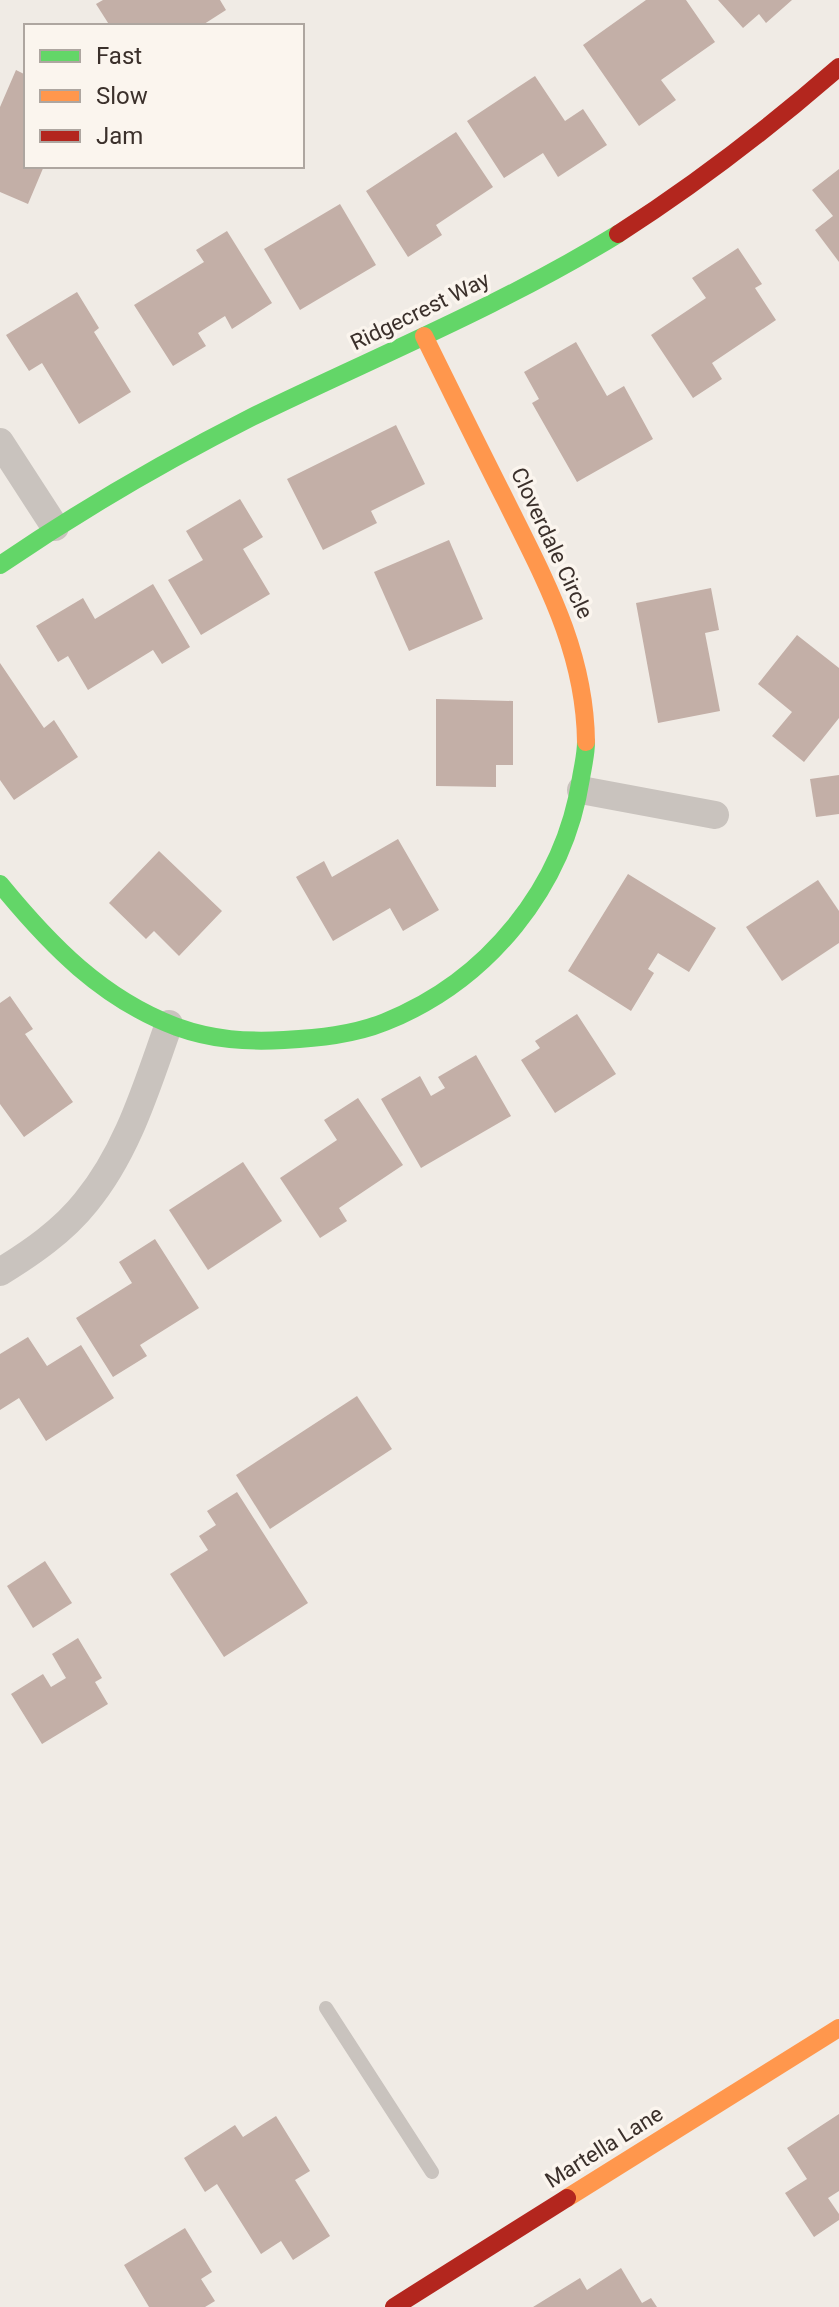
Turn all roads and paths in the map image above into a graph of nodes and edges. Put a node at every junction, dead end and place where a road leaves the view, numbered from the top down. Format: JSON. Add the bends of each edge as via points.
{"nodes":[{"id":1,"x":839,"y":67,"type":"edge"},
{"id":2,"x":424,"y":336,"type":"junction"},
{"id":3,"x":0,"y":442,"type":"edge"},
{"id":4,"x":55,"y":527,"type":"junction"},
{"id":5,"x":0,"y":565,"type":"edge"},
{"id":6,"x":581,"y":790,"type":"junction"},
{"id":7,"x":715,"y":815,"type":"dead end"},
{"id":8,"x":0,"y":884,"type":"edge"},
{"id":9,"x":169,"y":1024,"type":"junction"},
{"id":10,"x":0,"y":1272,"type":"edge"},
{"id":11,"x":326,"y":2008,"type":"dead end"},
{"id":12,"x":839,"y":2028,"type":"edge"},
{"id":13,"x":432,"y":2172,"type":"dead end"},
{"id":14,"x":394,"y":2307,"type":"edge"}],
"edges":[{"from":1,"to":2,"type":"street","name":"Ridgecrest Way","via":[[712,171],[623,231]]},
{"from":2,"to":4,"type":"street","name":"Ridgecrest Way","via":[[209,438]]},
{"from":2,"to":6,"type":"street","name":"Cloverdale Circle","via":[[574,646],[587,745]]},
{"from":3,"to":4,"type":"street"},
{"from":4,"to":5,"type":"street","name":"Ridgecrest Way"},
{"from":6,"to":7,"type":"street"},
{"from":6,"to":9,"type":"street","name":"Cloverdale Circle","via":[[569,833],[528,914],[496,952],[453,989],[401,1017],[343,1036],[288,1043],[217,1039]]},
{"from":8,"to":9,"type":"street","name":"Cloverdale Circle","via":[[87,979]]},
{"from":9,"to":10,"type":"street","via":[[108,1172],[51,1238]]},
{"from":11,"to":13,"type":"lane"},
{"from":12,"to":14,"type":"street","name":"Martella Lane"}]}
